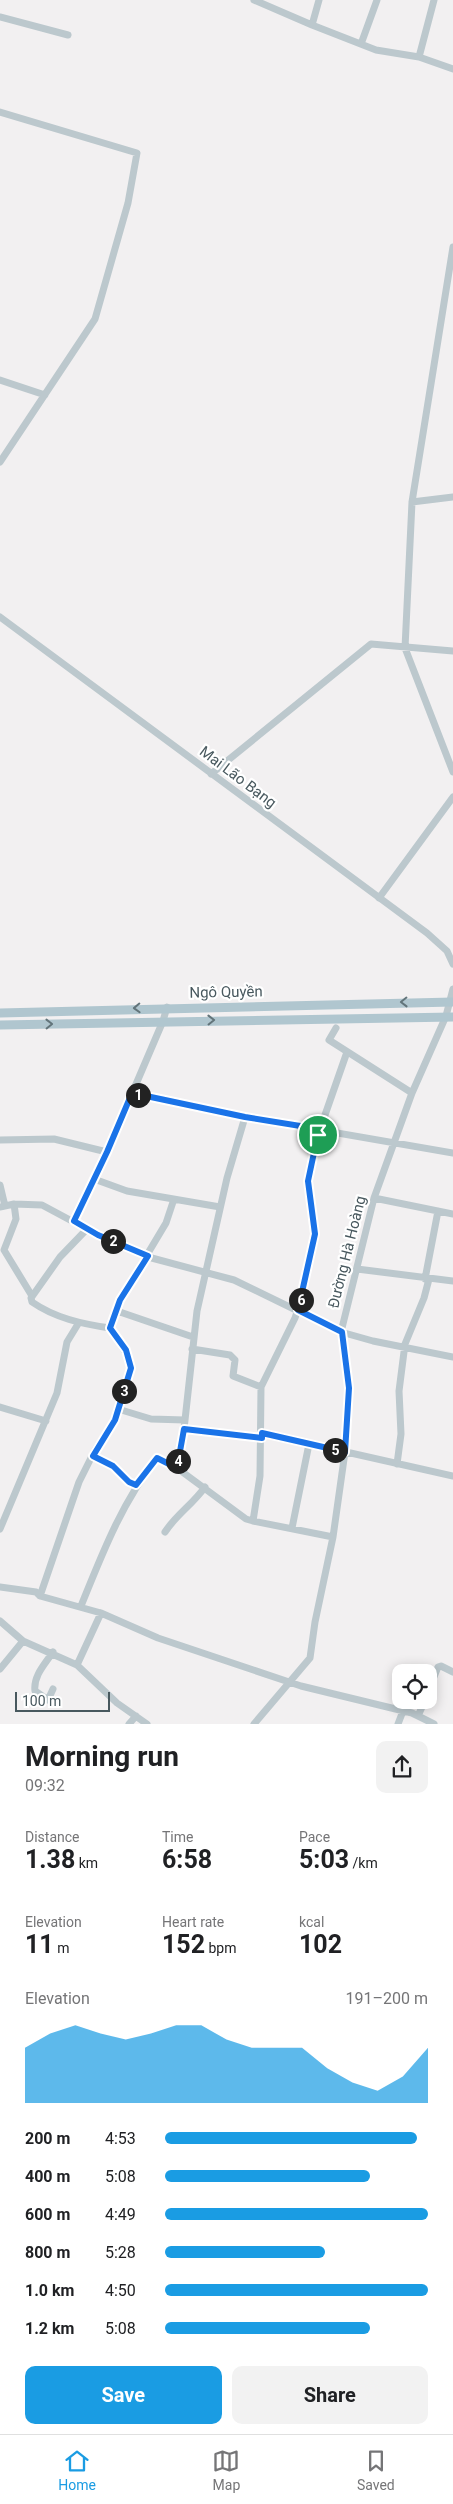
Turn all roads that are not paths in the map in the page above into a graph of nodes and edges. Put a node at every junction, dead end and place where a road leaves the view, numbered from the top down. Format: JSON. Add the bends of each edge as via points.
{"nodes":[{"id":1,"x":254,"y":0,"type":"edge"},
{"id":2,"x":319,"y":0,"type":"edge"},
{"id":3,"x":377,"y":0,"type":"edge"},
{"id":4,"x":434,"y":0,"type":"edge"},
{"id":5,"x":0,"y":16,"type":"edge"},
{"id":6,"x":312,"y":25,"type":"junction"},
{"id":7,"x":68,"y":35,"type":"dead end"},
{"id":8,"x":361,"y":44,"type":"junction"},
{"id":9,"x":419,"y":57,"type":"junction"},
{"id":10,"x":453,"y":69,"type":"edge"},
{"id":11,"x":0,"y":112,"type":"edge"},
{"id":12,"x":453,"y":247,"type":"edge"},
{"id":13,"x":0,"y":380,"type":"edge"},
{"id":14,"x":45,"y":395,"type":"junction"},
{"id":15,"x":0,"y":462,"type":"edge"},
{"id":16,"x":453,"y":497,"type":"edge"},
{"id":17,"x":412,"y":502,"type":"junction"},
{"id":18,"x":0,"y":617,"type":"edge"},
{"id":19,"x":405,"y":648,"type":"junction"},
{"id":20,"x":453,"y":651,"type":"edge"},
{"id":21,"x":453,"y":772,"type":"edge"},
{"id":22,"x":211,"y":774,"type":"junction"},
{"id":23,"x":453,"y":797,"type":"edge"},
{"id":24,"x":379,"y":898,"type":"junction"},
{"id":25,"x":453,"y":964,"type":"edge"},
{"id":26,"x":453,"y":989,"type":"edge"},
{"id":27,"x":452,"y":1002,"type":"edge"},
{"id":28,"x":167,"y":1007,"type":"junction"},
{"id":29,"x":0,"y":1013,"type":"edge"},
{"id":30,"x":449,"y":1016,"type":"edge"},
{"id":31,"x":164,"y":1021,"type":"junction"},
{"id":32,"x":0,"y":1025,"type":"edge"},
{"id":33,"x":336,"y":1028,"type":"dead end"},
{"id":34,"x":347,"y":1052,"type":"junction"},
{"id":35,"x":132,"y":1093,"type":"junction"},
{"id":36,"x":412,"y":1093,"type":"junction"},
{"id":37,"x":245,"y":1117,"type":"junction"},
{"id":38,"x":319,"y":1129,"type":"junction"},
{"id":39,"x":0,"y":1140,"type":"edge"},
{"id":40,"x":394,"y":1142,"type":"junction"},
{"id":41,"x":107,"y":1152,"type":"junction"},
{"id":42,"x":453,"y":1153,"type":"edge"},
{"id":43,"x":94,"y":1179,"type":"junction"},
{"id":44,"x":0,"y":1185,"type":"edge"},
{"id":45,"x":374,"y":1198,"type":"junction"},
{"id":46,"x":174,"y":1199,"type":"junction"},
{"id":47,"x":14,"y":1204,"type":"junction"},
{"id":48,"x":3,"y":1206,"type":"edge"},
{"id":49,"x":220,"y":1207,"type":"junction"},
{"id":50,"x":438,"y":1211,"type":"junction"},
{"id":51,"x":453,"y":1214,"type":"edge"},
{"id":52,"x":74,"y":1221,"type":"junction"},
{"id":53,"x":87,"y":1229,"type":"junction"},
{"id":54,"x":148,"y":1256,"type":"junction"},
{"id":55,"x":357,"y":1268,"type":"junction"},
{"id":56,"x":206,"y":1273,"type":"junction"},
{"id":57,"x":427,"y":1279,"type":"junction"},
{"id":58,"x":453,"y":1279,"type":"edge"},
{"id":59,"x":32,"y":1296,"type":"junction"},
{"id":60,"x":298,"y":1310,"type":"junction"},
{"id":61,"x":117,"y":1311,"type":"junction"},
{"id":62,"x":78,"y":1324,"type":"junction"},
{"id":63,"x":110,"y":1328,"type":"junction"},
{"id":64,"x":342,"y":1332,"type":"junction"},
{"id":65,"x":193,"y":1336,"type":"junction"},
{"id":66,"x":404,"y":1347,"type":"junction"},
{"id":67,"x":192,"y":1348,"type":"junction"},
{"id":68,"x":453,"y":1356,"type":"edge"},
{"id":69,"x":261,"y":1387,"type":"junction"},
{"id":70,"x":0,"y":1406,"type":"edge"},
{"id":71,"x":118,"y":1409,"type":"junction"},
{"id":72,"x":185,"y":1420,"type":"junction"},
{"id":73,"x":46,"y":1421,"type":"junction"},
{"id":74,"x":184,"y":1429,"type":"junction"},
{"id":75,"x":262,"y":1436,"type":"junction"},
{"id":76,"x":309,"y":1444,"type":"junction"},
{"id":77,"x":345,"y":1452,"type":"junction"},
{"id":78,"x":93,"y":1456,"type":"junction"},
{"id":79,"x":397,"y":1464,"type":"junction"},
{"id":80,"x":177,"y":1468,"type":"junction"},
{"id":81,"x":453,"y":1476,"type":"edge"},
{"id":82,"x":136,"y":1485,"type":"junction"},
{"id":83,"x":204,"y":1487,"type":"junction"},
{"id":84,"x":253,"y":1521,"type":"junction"},
{"id":85,"x":292,"y":1528,"type":"junction"},
{"id":86,"x":0,"y":1529,"type":"edge"},
{"id":87,"x":165,"y":1532,"type":"dead end"},
{"id":88,"x":333,"y":1537,"type":"junction"},
{"id":89,"x":0,"y":1587,"type":"edge"},
{"id":90,"x":40,"y":1596,"type":"junction"},
{"id":91,"x":80,"y":1606,"type":"junction"},
{"id":92,"x":101,"y":1613,"type":"junction"},
{"id":93,"x":0,"y":1621,"type":"edge"},
{"id":94,"x":23,"y":1641,"type":"junction"},
{"id":95,"x":53,"y":1652,"type":"junction"},
{"id":96,"x":78,"y":1664,"type":"junction"},
{"id":97,"x":437,"y":1669,"type":"edge"},
{"id":98,"x":0,"y":1670,"type":"edge"},
{"id":99,"x":453,"y":1672,"type":"edge"},
{"id":100,"x":289,"y":1682,"type":"junction"},
{"id":101,"x":53,"y":1689,"type":"dead end"},
{"id":102,"x":421,"y":1709,"type":"edge"},
{"id":103,"x":403,"y":1711,"type":"junction"},
{"id":104,"x":136,"y":1716,"type":"junction"},
{"id":105,"x":418,"y":1716,"type":"junction"},
{"id":106,"x":129,"y":1724,"type":"edge"},
{"id":107,"x":147,"y":1724,"type":"edge"},
{"id":108,"x":254,"y":1724,"type":"edge"},
{"id":109,"x":398,"y":1724,"type":"edge"},
{"id":110,"x":434,"y":1724,"type":"edge"}],
"edges":[{"from":1,"to":6,"type":"street"},
{"from":2,"to":6,"type":"street"},
{"from":3,"to":8,"type":"street"},
{"from":4,"to":9,"type":"street"},
{"from":5,"to":7,"type":"street"},
{"from":6,"to":8,"type":"street"},
{"from":8,"to":9,"type":"street","via":[[376,50]]},
{"from":9,"to":10,"type":"street"},
{"from":11,"to":14,"type":"street","via":[[137,153],[128,203],[95,320]]},
{"from":12,"to":17,"type":"street"},
{"from":13,"to":14,"type":"street"},
{"from":14,"to":15,"type":"street"},
{"from":16,"to":17,"type":"street"},
{"from":17,"to":19,"type":"street"},
{"from":18,"to":22,"type":"street","name":"Mai Lão Bạng"},
{"from":19,"to":20,"type":"street"},
{"from":19,"to":21,"type":"street"},
{"from":19,"to":22,"type":"street","via":[[371,644]]},
{"from":22,"to":24,"type":"street","name":"Mai Lão Bạng"},
{"from":23,"to":24,"type":"street"},
{"from":24,"to":25,"type":"street","name":"Mai Lão Bạng","via":[[427,933],[447,951]]},
{"from":26,"to":27,"type":"street"},
{"from":27,"to":28,"type":"main road","name":"Ngô Quyền","one_way":true},
{"from":27,"to":30,"type":"street"},
{"from":28,"to":29,"type":"main road","name":"Ngô Quyền","one_way":true},
{"from":28,"to":31,"type":"street"},
{"from":31,"to":30,"type":"main road","name":"Ngô Quyền","one_way":true},
{"from":30,"to":36,"type":"street","name":"Đường Hà Hoàng"},
{"from":32,"to":31,"type":"main road","name":"Ngô Quyền","one_way":true},
{"from":31,"to":35,"type":"street"},
{"from":33,"to":34,"type":"street","via":[[329,1040]]},
{"from":34,"to":36,"type":"street"},
{"from":34,"to":38,"type":"street"},
{"from":35,"to":37,"type":"street"},
{"from":35,"to":41,"type":"street"},
{"from":36,"to":40,"type":"street","name":"Đường Hà Hoàng"},
{"from":37,"to":38,"type":"street"},
{"from":37,"to":49,"type":"street"},
{"from":38,"to":40,"type":"street"},
{"from":38,"to":60,"type":"street","via":[[308,1181],[315,1234]]},
{"from":39,"to":41,"type":"street","via":[[54,1139]]},
{"from":40,"to":42,"type":"street"},
{"from":40,"to":45,"type":"street","name":"Đường Hà Hoàng"},
{"from":41,"to":43,"type":"street"},
{"from":43,"to":46,"type":"street","via":[[118,1189]]},
{"from":43,"to":52,"type":"street"},
{"from":44,"to":48,"type":"street"},
{"from":45,"to":50,"type":"street"},
{"from":45,"to":55,"type":"street","name":"Đường Hà Hoàng"},
{"from":46,"to":49,"type":"street"},
{"from":46,"to":54,"type":"street","via":[[166,1223]]},
{"from":47,"to":48,"type":"street"},
{"from":47,"to":52,"type":"street","via":[[42,1204]]},
{"from":47,"to":59,"type":"street","via":[[16,1219],[4,1250]]},
{"from":49,"to":56,"type":"street"},
{"from":50,"to":51,"type":"street"},
{"from":50,"to":57,"type":"street"},
{"from":52,"to":53,"type":"street"},
{"from":53,"to":54,"type":"street"},
{"from":53,"to":59,"type":"street","via":[[60,1257]]},
{"from":54,"to":56,"type":"street"},
{"from":54,"to":61,"type":"street","via":[[120,1300]]},
{"from":55,"to":57,"type":"street"},
{"from":55,"to":64,"type":"street","name":"Đường Hà Hoàng"},
{"from":56,"to":60,"type":"street","via":[[234,1280]]},
{"from":56,"to":65,"type":"street"},
{"from":57,"to":58,"type":"street"},
{"from":57,"to":66,"type":"street","via":[[424,1298]]},
{"from":59,"to":62,"type":"street","via":[[32,1302],[45,1311]]},
{"from":60,"to":64,"type":"street"},
{"from":60,"to":69,"type":"street"},
{"from":61,"to":63,"type":"street"},
{"from":61,"to":65,"type":"street"},
{"from":62,"to":63,"type":"street"},
{"from":62,"to":73,"type":"street","via":[[67,1342],[57,1394]]},
{"from":63,"to":71,"type":"street","via":[[126,1350],[131,1368]]},
{"from":64,"to":66,"type":"street"},
{"from":64,"to":77,"type":"street","name":"Đường Hà Hoàng","via":[[349,1388]]},
{"from":65,"to":67,"type":"street"},
{"from":66,"to":68,"type":"street"},
{"from":66,"to":79,"type":"street"},
{"from":67,"to":69,"type":"street","via":[[230,1355],[236,1360],[234,1376]]},
{"from":67,"to":72,"type":"street"},
{"from":69,"to":75,"type":"street"},
{"from":70,"to":73,"type":"street"},
{"from":71,"to":72,"type":"street","via":[[151,1418]]},
{"from":71,"to":78,"type":"street","via":[[115,1420]]},
{"from":72,"to":74,"type":"street"},
{"from":73,"to":86,"type":"street"},
{"from":74,"to":75,"type":"street"},
{"from":74,"to":80,"type":"street"},
{"from":75,"to":76,"type":"street"},
{"from":75,"to":84,"type":"street"},
{"from":76,"to":77,"type":"street"},
{"from":76,"to":85,"type":"street"},
{"from":77,"to":79,"type":"street"},
{"from":77,"to":88,"type":"street","name":"Đường Hà Hoàng"},
{"from":78,"to":82,"type":"street","via":[[113,1466]]},
{"from":78,"to":90,"type":"street","via":[[79,1482]]},
{"from":79,"to":81,"type":"street"},
{"from":80,"to":82,"type":"street","via":[[157,1458]]},
{"from":80,"to":83,"type":"street"},
{"from":82,"to":91,"type":"street"},
{"from":83,"to":84,"type":"street"},
{"from":83,"to":87,"type":"street","via":[[179,1512]]},
{"from":84,"to":85,"type":"street"},
{"from":85,"to":88,"type":"street"},
{"from":88,"to":100,"type":"street","name":"Đường Hà Hoàng","via":[[310,1658]]},
{"from":89,"to":90,"type":"street","via":[[36,1592]]},
{"from":90,"to":91,"type":"street"},
{"from":91,"to":92,"type":"street"},
{"from":92,"to":96,"type":"street"},
{"from":92,"to":100,"type":"street","via":[[158,1638]]},
{"from":93,"to":94,"type":"street"},
{"from":94,"to":95,"type":"street"},
{"from":94,"to":98,"type":"street"},
{"from":95,"to":96,"type":"street"},
{"from":95,"to":101,"type":"street","via":[[34,1685],[35,1691],[48,1700]]},
{"from":96,"to":104,"type":"street"},
{"from":97,"to":99,"type":"street","via":[[441,1666]]},
{"from":100,"to":103,"type":"street"},
{"from":100,"to":108,"type":"street","name":"Đường Hà Hoàng"},
{"from":102,"to":105,"type":"street"},
{"from":103,"to":105,"type":"street"},
{"from":103,"to":109,"type":"street"},
{"from":104,"to":106,"type":"street"},
{"from":104,"to":107,"type":"street"},
{"from":105,"to":110,"type":"street"}]}
